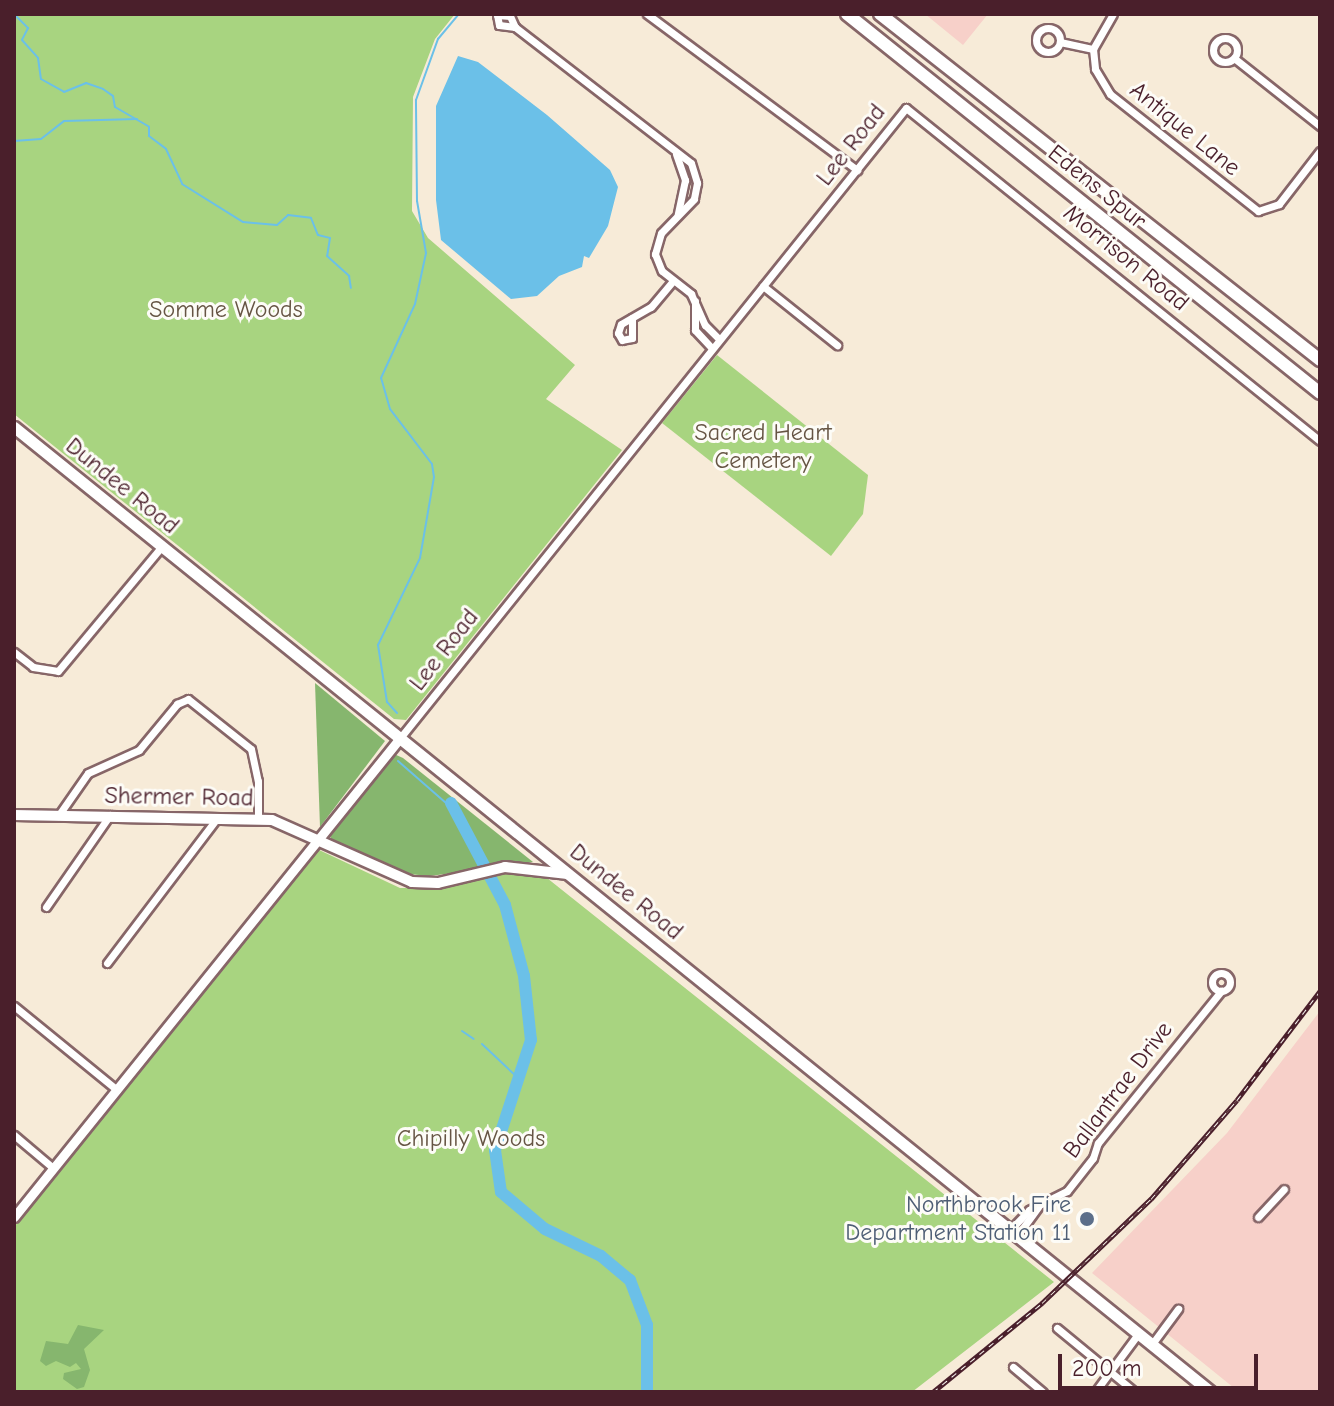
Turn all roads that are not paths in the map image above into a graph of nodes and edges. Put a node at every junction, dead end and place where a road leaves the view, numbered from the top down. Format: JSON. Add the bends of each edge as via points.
{"nodes":[{"id":1,"x":647,"y":14,"type":"edge"},
{"id":2,"x":847,"y":14,"type":"edge"},
{"id":3,"x":880,"y":14,"type":"edge"},
{"id":4,"x":1113,"y":14,"type":"edge"},
{"id":5,"x":515,"y":27,"type":"dead end"},
{"id":6,"x":1060,"y":42,"type":"dead end"},
{"id":7,"x":1093,"y":49,"type":"junction"},
{"id":8,"x":1234,"y":58,"type":"dead end"},
{"id":9,"x":906,"y":108,"type":"joint"},
{"id":10,"x":1320,"y":126,"type":"edge"},
{"id":11,"x":1320,"y":151,"type":"edge"},
{"id":12,"x":857,"y":170,"type":"junction"},
{"id":13,"x":672,"y":282,"type":"junction"},
{"id":14,"x":763,"y":286,"type":"junction"},
{"id":15,"x":695,"y":299,"type":"junction"},
{"id":16,"x":632,"y":318,"type":"dead end"},
{"id":17,"x":719,"y":339,"type":"junction"},
{"id":18,"x":837,"y":345,"type":"dead end"},
{"id":19,"x":711,"y":347,"type":"junction"},
{"id":20,"x":1320,"y":360,"type":"edge"},
{"id":21,"x":1320,"y":393,"type":"edge"},
{"id":22,"x":14,"y":427,"type":"edge"},
{"id":23,"x":1320,"y":441,"type":"edge"},
{"id":24,"x":162,"y":546,"type":"junction"},
{"id":25,"x":14,"y":652,"type":"edge"},
{"id":26,"x":400,"y":738,"type":"junction"},
{"id":27,"x":14,"y":815,"type":"edge"},
{"id":28,"x":110,"y":815,"type":"junction"},
{"id":29,"x":58,"y":816,"type":"junction"},
{"id":30,"x":218,"y":816,"type":"junction"},
{"id":31,"x":258,"y":818,"type":"junction"},
{"id":32,"x":319,"y":840,"type":"junction"},
{"id":33,"x":568,"y":874,"type":"junction"},
{"id":34,"x":46,"y":907,"type":"dead end"},
{"id":35,"x":107,"y":963,"type":"dead end"},
{"id":36,"x":1221,"y":991,"type":"dead end"},
{"id":37,"x":14,"y":1006,"type":"edge"},
{"id":38,"x":117,"y":1090,"type":"junction"},
{"id":39,"x":14,"y":1135,"type":"edge"},
{"id":40,"x":53,"y":1168,"type":"junction"},
{"id":41,"x":1284,"y":1189,"type":"dead end"},
{"id":42,"x":16,"y":1210,"type":"edge"},
{"id":43,"x":1258,"y":1217,"type":"dead end"},
{"id":44,"x":1014,"y":1233,"type":"junction"},
{"id":45,"x":1178,"y":1309,"type":"dead end"},
{"id":46,"x":1057,"y":1328,"type":"dead end"},
{"id":47,"x":1138,"y":1334,"type":"junction"},
{"id":48,"x":1152,"y":1344,"type":"junction"},
{"id":49,"x":1013,"y":1367,"type":"dead end"},
{"id":50,"x":1111,"y":1370,"type":"junction"},
{"id":51,"x":1043,"y":1392,"type":"edge"},
{"id":52,"x":1095,"y":1392,"type":"edge"},
{"id":53,"x":1135,"y":1392,"type":"edge"},
{"id":54,"x":1211,"y":1392,"type":"edge"}],
"edges":[{"from":1,"to":12,"type":"street"},
{"from":2,"to":21,"type":"highway","name":"Edens Spur"},
{"from":3,"to":20,"type":"highway","name":"Edens Spur"},
{"from":4,"to":7,"type":"street"},
{"from":5,"to":13,"type":"street","via":[[691,163],[697,183],[691,206],[661,233],[655,254]]},
{"from":6,"to":7,"type":"street"},
{"from":7,"to":11,"type":"street","name":"Antique Lane","via":[[1098,78],[1110,94],[1252,208],[1266,212],[1279,204]]},
{"from":8,"to":10,"type":"street"},
{"from":9,"to":12,"type":"street","name":"Lee Road"},
{"from":9,"to":23,"type":"street","name":"Morrison Road"},
{"from":12,"to":14,"type":"street","name":"Lee Road"},
{"from":13,"to":15,"type":"street"},
{"from":13,"to":16,"type":"street","via":[[657,302]]},
{"from":14,"to":17,"type":"street","name":"Lee Road"},
{"from":14,"to":18,"type":"street"},
{"from":15,"to":17,"type":"street","via":[[705,325]]},
{"from":15,"to":19,"type":"street","via":[[694,326]]},
{"from":17,"to":19,"type":"street","name":"Lee Road"},
{"from":19,"to":26,"type":"street","name":"Lee Road"},
{"from":22,"to":24,"type":"main road","name":"Dundee Road"},
{"from":24,"to":25,"type":"street","via":[[58,671],[33,667]]},
{"from":24,"to":26,"type":"main road","name":"Dundee Road"},
{"from":26,"to":32,"type":"street","name":"Lee Road"},
{"from":26,"to":33,"type":"main road","name":"Dundee Road"},
{"from":27,"to":29,"type":"main road","name":"Shermer Road"},
{"from":28,"to":29,"type":"main road","name":"Shermer Road"},
{"from":28,"to":30,"type":"main road","name":"Shermer Road"},
{"from":28,"to":34,"type":"street"},
{"from":29,"to":31,"type":"street","via":[[88,773],[139,750],[188,699],[251,749]]},
{"from":30,"to":31,"type":"main road","name":"Shermer Road"},
{"from":30,"to":35,"type":"street"},
{"from":31,"to":32,"type":"main road","name":"Shermer Road"},
{"from":32,"to":33,"type":"main road","name":"Shermer Road","via":[[412,882],[438,883],[497,868]]},
{"from":32,"to":38,"type":"street","name":"Lee Road"},
{"from":33,"to":44,"type":"main road","name":"Dundee Road"},
{"from":36,"to":44,"type":"street","name":"Ballantrae Drive","via":[[1098,1143],[1067,1191],[1039,1205]]},
{"from":37,"to":38,"type":"street"},
{"from":38,"to":40,"type":"street","name":"Lee Road"},
{"from":39,"to":40,"type":"street"},
{"from":40,"to":42,"type":"street","name":"Lee Road"},
{"from":41,"to":43,"type":"street"},
{"from":44,"to":47,"type":"main road","name":"Dundee Road"},
{"from":45,"to":48,"type":"street"},
{"from":46,"to":50,"type":"street"},
{"from":47,"to":48,"type":"main road","name":"Dundee Road"},
{"from":47,"to":50,"type":"street"},
{"from":48,"to":54,"type":"main road","name":"Dundee Road"},
{"from":49,"to":51,"type":"street"},
{"from":50,"to":52,"type":"street"},
{"from":50,"to":53,"type":"street"}]}
